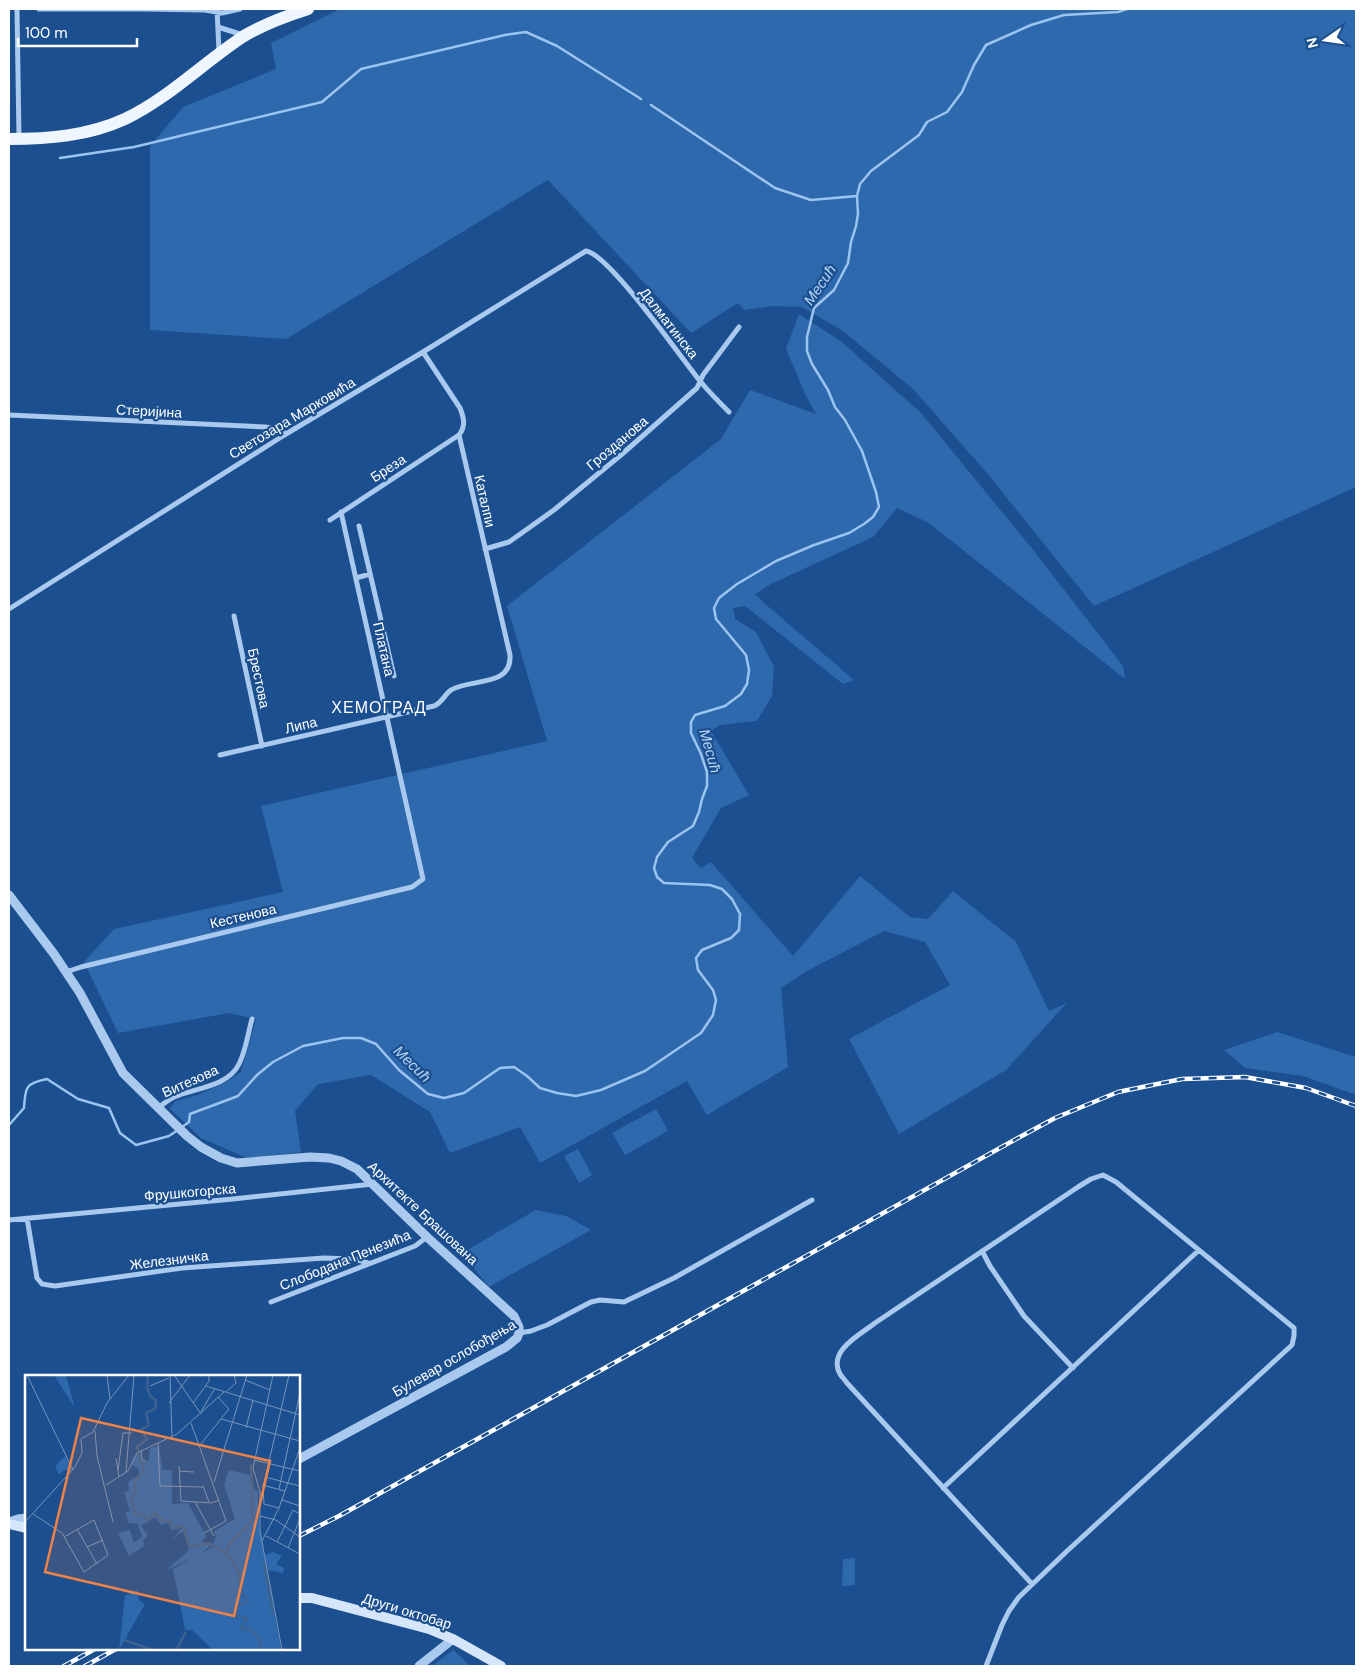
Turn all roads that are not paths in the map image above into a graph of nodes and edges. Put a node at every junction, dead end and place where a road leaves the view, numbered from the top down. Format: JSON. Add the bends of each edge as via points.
{"nodes":[{"id":1,"x":17,"y":9,"type":"edge"},
{"id":2,"x":39,"y":9,"type":"edge"},
{"id":3,"x":145,"y":9,"type":"edge"},
{"id":4,"x":240,"y":9,"type":"edge"},
{"id":5,"x":308,"y":9,"type":"edge"},
{"id":6,"x":217,"y":10,"type":"edge"},
{"id":7,"x":218,"y":26,"type":"junction"},
{"id":8,"x":245,"y":36,"type":"junction"},
{"id":9,"x":220,"y":54,"type":"junction"},
{"id":10,"x":14,"y":139,"type":"edge"},
{"id":11,"x":589,"y":251,"type":"joint"},
{"id":12,"x":739,"y":327,"type":"dead end"},
{"id":13,"x":422,"y":352,"type":"junction"},
{"id":14,"x":700,"y":381,"type":"junction"},
{"id":15,"x":728,"y":412,"type":"dead end"},
{"id":16,"x":9,"y":415,"type":"edge"},
{"id":17,"x":286,"y":434,"type":"junction"},
{"id":18,"x":459,"y":435,"type":"junction"},
{"id":19,"x":341,"y":512,"type":"junction"},
{"id":20,"x":330,"y":520,"type":"dead end"},
{"id":21,"x":359,"y":526,"type":"dead end"},
{"id":22,"x":485,"y":549,"type":"junction"},
{"id":23,"x":370,"y":574,"type":"junction"},
{"id":24,"x":356,"y":578,"type":"junction"},
{"id":25,"x":9,"y":609,"type":"edge"},
{"id":26,"x":234,"y":616,"type":"dead end"},
{"id":27,"x":510,"y":665,"type":"joint"},
{"id":28,"x":394,"y":676,"type":"dead end"},
{"id":29,"x":388,"y":717,"type":"junction"},
{"id":30,"x":262,"y":746,"type":"junction"},
{"id":31,"x":220,"y":755,"type":"dead end"},
{"id":32,"x":423,"y":879,"type":"joint"},
{"id":33,"x":9,"y":895,"type":"edge"},
{"id":34,"x":66,"y":972,"type":"junction"},
{"id":35,"x":252,"y":1019,"type":"dead end"},
{"id":36,"x":158,"y":1108,"type":"junction"},
{"id":37,"x":373,"y":1184,"type":"junction"},
{"id":38,"x":812,"y":1200,"type":"dead end"},
{"id":39,"x":27,"y":1218,"type":"junction"},
{"id":40,"x":9,"y":1220,"type":"edge"},
{"id":41,"x":427,"y":1237,"type":"junction"},
{"id":42,"x":1199,"y":1250,"type":"junction"},
{"id":43,"x":982,"y":1251,"type":"junction"},
{"id":44,"x":368,"y":1263,"type":"junction"},
{"id":45,"x":271,"y":1302,"type":"dead end"},
{"id":46,"x":520,"y":1333,"type":"junction"},
{"id":47,"x":1073,"y":1368,"type":"junction"},
{"id":48,"x":300,"y":1459,"type":"edge"},
{"id":49,"x":943,"y":1488,"type":"junction"},
{"id":50,"x":25,"y":1518,"type":"edge"},
{"id":51,"x":9,"y":1523,"type":"edge"},
{"id":52,"x":25,"y":1528,"type":"edge"},
{"id":53,"x":1032,"y":1584,"type":"junction"},
{"id":54,"x":300,"y":1598,"type":"edge"},
{"id":55,"x":453,"y":1639,"type":"junction"},
{"id":56,"x":419,"y":1666,"type":"edge"},
{"id":57,"x":501,"y":1666,"type":"edge"},
{"id":58,"x":986,"y":1666,"type":"edge"}],
"edges":[{"from":1,"to":10,"type":"street"},
{"from":2,"to":3,"type":"street"},
{"from":3,"to":6,"type":"street"},
{"from":4,"to":6,"type":"street"},
{"from":5,"to":8,"type":"main road"},
{"from":6,"to":7,"type":"street"},
{"from":7,"to":8,"type":"street"},
{"from":7,"to":9,"type":"street"},
{"from":8,"to":9,"type":"main road"},
{"from":9,"to":10,"type":"main road","via":[[125,119],[75,135]]},
{"from":11,"to":13,"type":"street","name":"Светозара Марковића"},
{"from":11,"to":14,"type":"street","name":"Далматинска","via":[[633,294]]},
{"from":12,"to":14,"type":"street","name":"Грозданова"},
{"from":13,"to":17,"type":"street","name":"Светозара Марковића"},
{"from":13,"to":18,"type":"street","name":"Каталпи","via":[[460,408],[464,421]]},
{"from":14,"to":15,"type":"street","name":"Далматинска"},
{"from":14,"to":22,"type":"street","name":"Грозданова","via":[[697,388],[554,510],[510,542]]},
{"from":16,"to":17,"type":"street","name":"Стеријина","via":[[266,427]]},
{"from":17,"to":25,"type":"street","name":"Светозара Марковића"},
{"from":18,"to":19,"type":"street","name":"Бреза"},
{"from":18,"to":22,"type":"street","name":"Каталпи"},
{"from":19,"to":20,"type":"street","name":"Бреза"},
{"from":19,"to":24,"type":"street","name":"Платана"},
{"from":21,"to":23,"type":"street"},
{"from":22,"to":27,"type":"street","name":"Каталпи"},
{"from":23,"to":24,"type":"street"},
{"from":23,"to":28,"type":"street"},
{"from":24,"to":29,"type":"street","name":"Платана"},
{"from":26,"to":30,"type":"street","name":"Брестова"},
{"from":27,"to":29,"type":"street","name":"Липа","via":[[498,677],[451,690],[434,706]]},
{"from":29,"to":30,"type":"street","name":"Липа"},
{"from":29,"to":32,"type":"street","name":"Платана"},
{"from":30,"to":31,"type":"street","name":"Липа"},
{"from":32,"to":34,"type":"street","name":"Кестенова","via":[[412,887]]},
{"from":33,"to":34,"type":"street","name":"Архитекте Брашована"},
{"from":34,"to":36,"type":"street","name":"Архитекте Брашована","via":[[123,1073]]},
{"from":35,"to":36,"type":"street","name":"Витезова","via":[[238,1066],[230,1075],[176,1096]]},
{"from":36,"to":37,"type":"street","name":"Архитекте Брашована","via":[[187,1136],[221,1158],[237,1163],[329,1158],[357,1169]]},
{"from":37,"to":39,"type":"street","name":"Фрушкогорска"},
{"from":37,"to":41,"type":"street","name":"Архитекте Брашована"},
{"from":38,"to":46,"type":"street","name":"Булевар ослобођења","via":[[674,1278],[624,1302],[591,1302],[547,1325]]},
{"from":39,"to":40,"type":"street","name":"Фрушкогорска"},
{"from":39,"to":44,"type":"street","name":"Железничка","via":[[37,1278],[48,1286],[182,1268],[324,1258],[355,1259]]},
{"from":41,"to":44,"type":"street","name":"Слободана Пенезића","via":[[415,1246]]},
{"from":41,"to":46,"type":"street","name":"Архитекте Брашована","via":[[514,1316]]},
{"from":42,"to":43,"type":"street","via":[[1103,1175],[1090,1179]]},
{"from":42,"to":47,"type":"street"},
{"from":42,"to":53,"type":"street","via":[[1294,1328],[1292,1345]]},
{"from":43,"to":47,"type":"street","via":[[1024,1316]]},
{"from":43,"to":49,"type":"street","via":[[843,1346],[837,1361],[839,1372],[847,1383]]},
{"from":44,"to":45,"type":"street","name":"Слободана Пенезића"},
{"from":46,"to":48,"type":"street","name":"Булевар ослобођења","via":[[506,1347]]},
{"from":47,"to":49,"type":"street"},
{"from":49,"to":53,"type":"street"},
{"from":50,"to":51,"type":"street"},
{"from":51,"to":52,"type":"main road"},
{"from":53,"to":58,"type":"street","via":[[1009,1611]]},
{"from":54,"to":55,"type":"main road","name":"Други октобар","via":[[312,1598],[429,1629]]},
{"from":55,"to":56,"type":"street"},
{"from":55,"to":57,"type":"main road","name":"Други октобар"}]}
